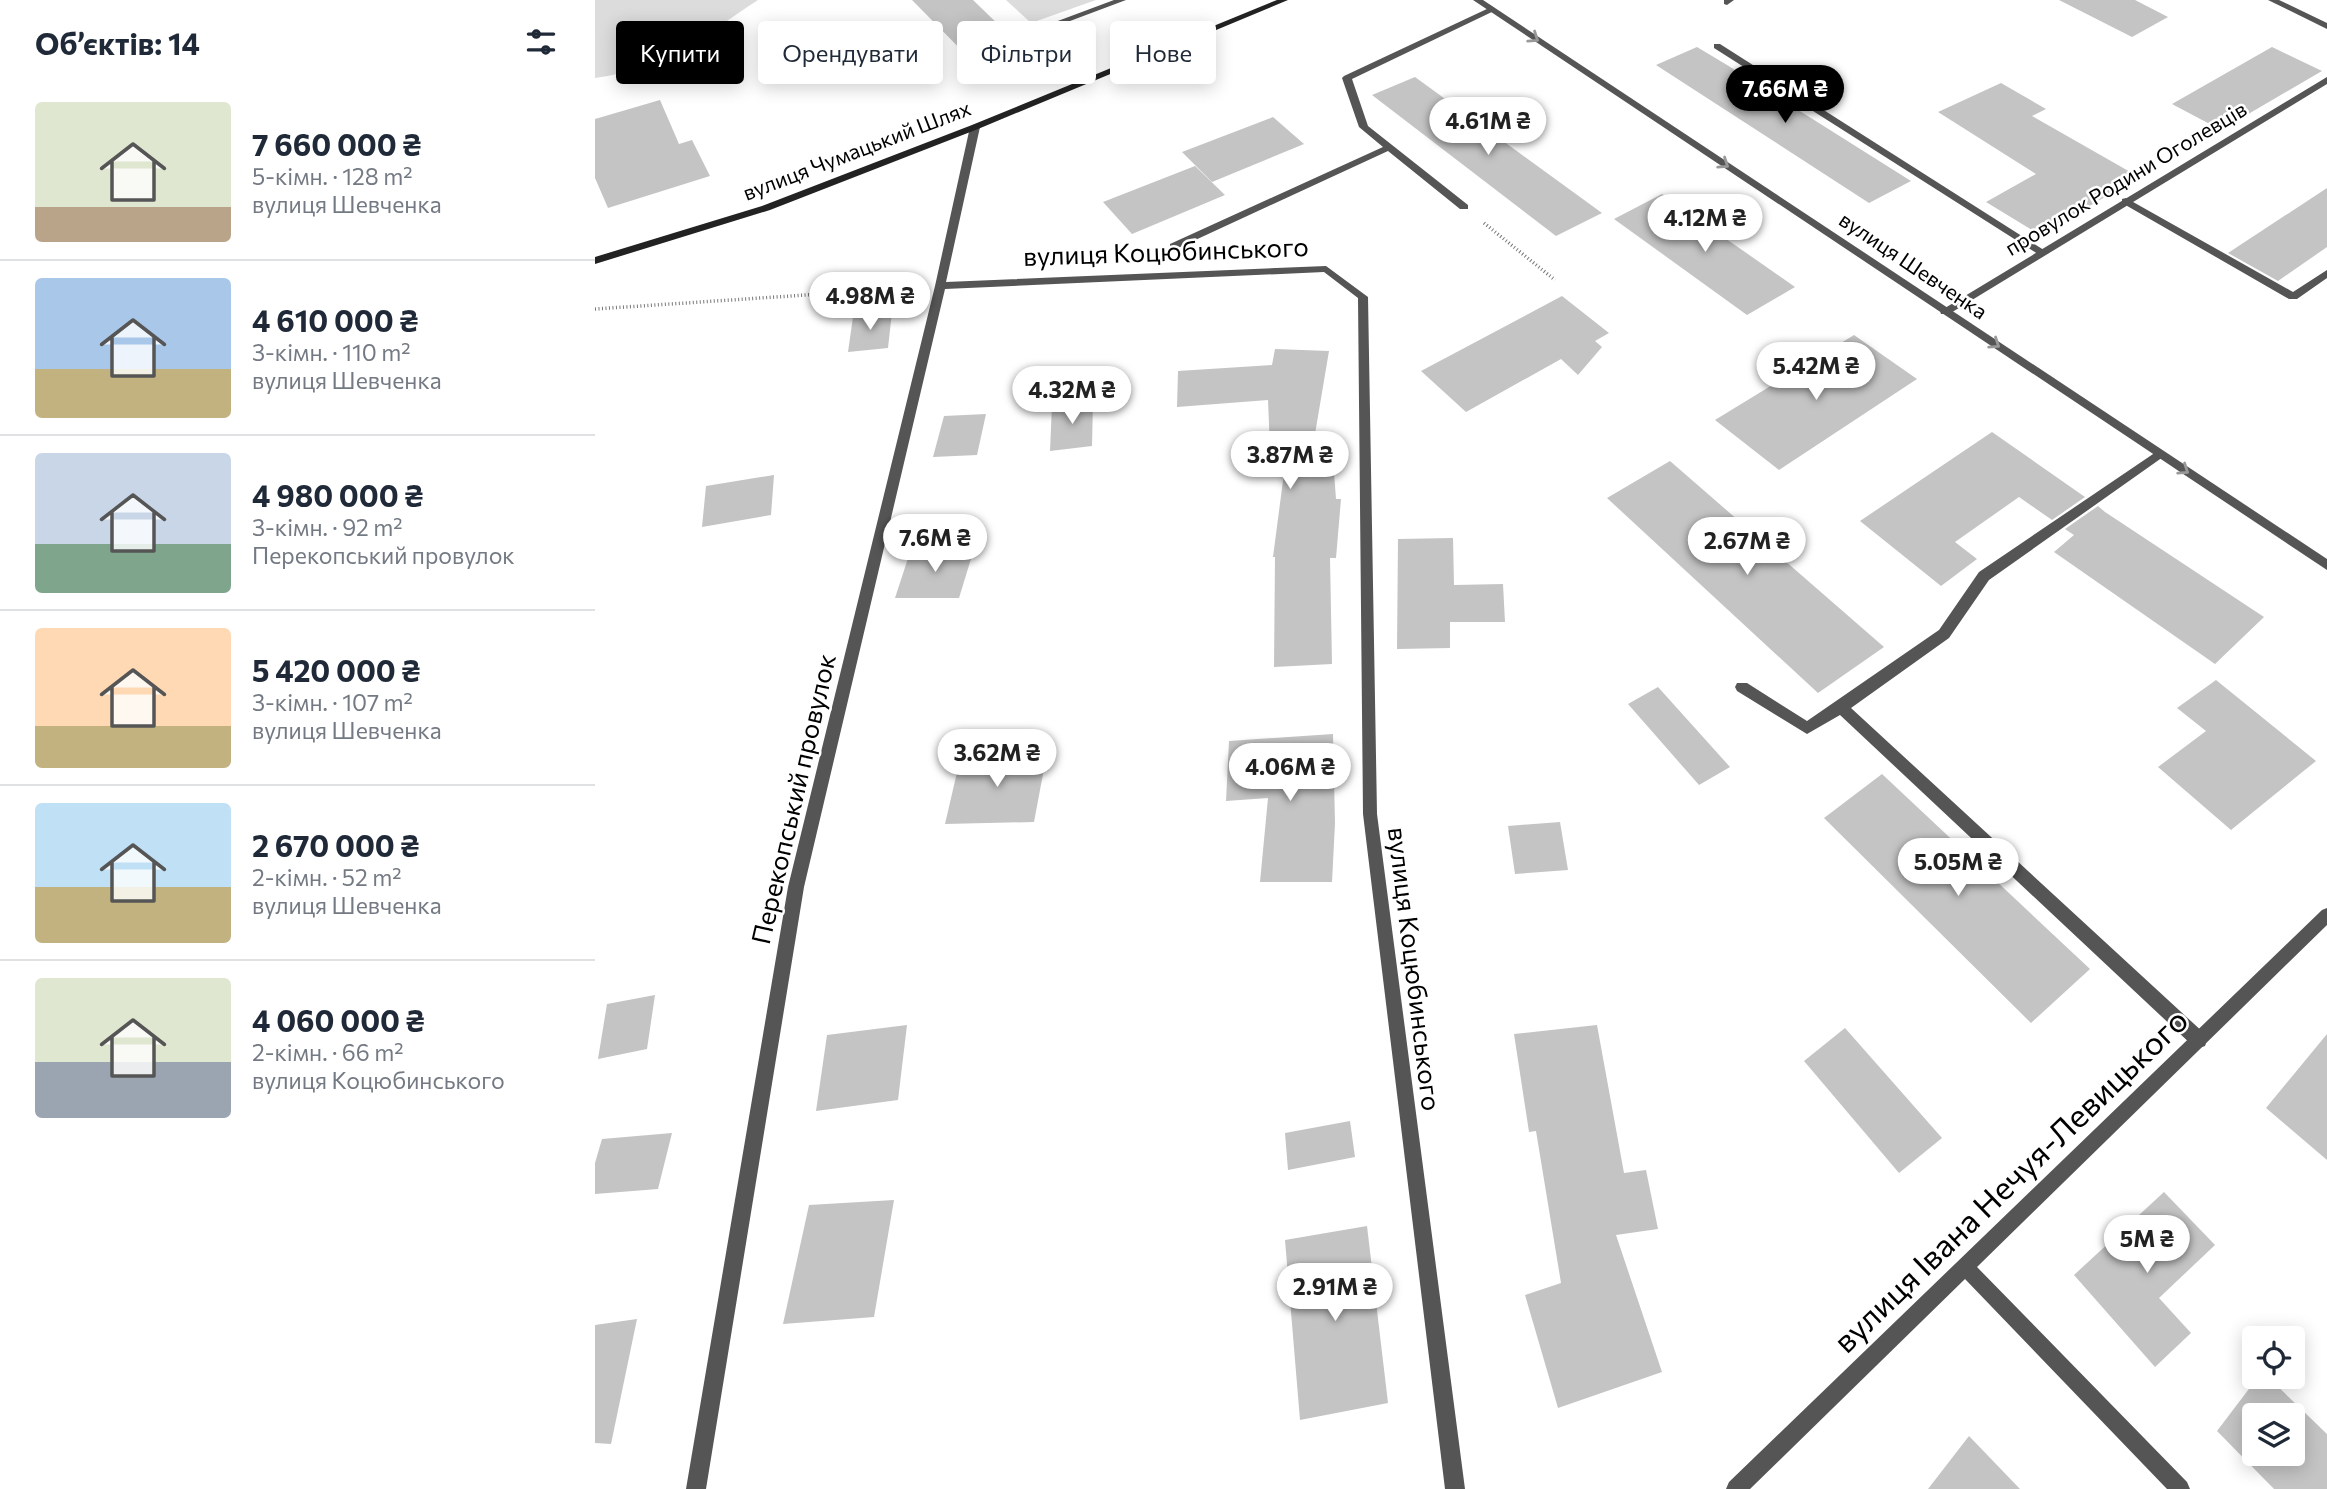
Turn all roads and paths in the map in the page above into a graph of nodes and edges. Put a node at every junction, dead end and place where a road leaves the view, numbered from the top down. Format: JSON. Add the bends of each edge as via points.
{"nodes":[{"id":1,"x":1122,"y":0,"type":"edge"},
{"id":2,"x":1284,"y":0,"type":"edge"},
{"id":3,"x":1477,"y":0,"type":"edge"},
{"id":4,"x":2272,"y":0,"type":"edge"},
{"id":5,"x":1492,"y":10,"type":"junction"},
{"id":6,"x":1063,"y":21,"type":"edge"},
{"id":7,"x":2327,"y":26,"type":"edge"},
{"id":8,"x":1717,"y":46,"type":"dead end"},
{"id":9,"x":2327,"y":80,"type":"edge"},
{"id":10,"x":975,"y":127,"type":"junction"},
{"id":11,"x":1390,"y":147,"type":"junction"},
{"id":12,"x":2126,"y":201,"type":"junction"},
{"id":13,"x":1464,"y":207,"type":"joint"},
{"id":14,"x":1174,"y":246,"type":"dead end"},
{"id":15,"x":2042,"y":252,"type":"junction"},
{"id":16,"x":595,"y":261,"type":"edge"},
{"id":17,"x":2327,"y":273,"type":"edge"},
{"id":18,"x":1555,"y":280,"type":"dead end"},
{"id":19,"x":940,"y":286,"type":"junction"},
{"id":20,"x":595,"y":309,"type":"edge"},
{"id":21,"x":1945,"y":311,"type":"junction"},
{"id":22,"x":2159,"y":454,"type":"junction"},
{"id":23,"x":2327,"y":565,"type":"edge"},
{"id":24,"x":1742,"y":687,"type":"dead end"},
{"id":25,"x":1840,"y":707,"type":"junction"},
{"id":26,"x":2327,"y":915,"type":"edge"},
{"id":27,"x":2199,"y":1040,"type":"junction"},
{"id":28,"x":1965,"y":1267,"type":"junction"},
{"id":29,"x":696,"y":1489,"type":"edge"},
{"id":30,"x":1455,"y":1489,"type":"edge"},
{"id":31,"x":1736,"y":1489,"type":"edge"},
{"id":32,"x":2180,"y":1489,"type":"edge"}],
"edges":[{"from":1,"to":6,"type":"street"},
{"from":2,"to":10,"type":"main road","name":"вулиця Чумацький Шлях"},
{"from":3,"to":5,"type":"street","name":"вулиця Шевченка"},
{"from":4,"to":7,"type":"street"},
{"from":5,"to":11,"type":"street","via":[[1347,78],[1364,127]]},
{"from":5,"to":21,"type":"street","name":"вулиця Шевченка","one_way":true},
{"from":8,"to":15,"type":"street"},
{"from":9,"to":12,"type":"street","name":"провулок Родини Оголевців"},
{"from":10,"to":16,"type":"main road","name":"вулиця Чумацький Шлях","via":[[765,208]]},
{"from":10,"to":19,"type":"street","name":"Перекопський провулок"},
{"from":11,"to":13,"type":"street"},
{"from":11,"to":14,"type":"street"},
{"from":12,"to":15,"type":"street","name":"провулок Родини Оголевців"},
{"from":12,"to":17,"type":"street","via":[[2293,297]]},
{"from":13,"to":18,"type":"path"},
{"from":15,"to":21,"type":"street","name":"провулок Родини Оголевців"},
{"from":19,"to":20,"type":"path"},
{"from":19,"to":29,"type":"street","name":"Перекопський провулок","via":[[796,887]]},
{"from":19,"to":30,"type":"street","name":"вулиця Коцюбинського","via":[[1326,269],[1363,297],[1370,814]]},
{"from":21,"to":22,"type":"street","name":"вулиця Шевченка","one_way":true},
{"from":22,"to":23,"type":"street","name":"вулиця Шевченка","one_way":true},
{"from":22,"to":25,"type":"street","via":[[1984,576],[1944,634]]},
{"from":24,"to":25,"type":"street","via":[[1807,728]]},
{"from":25,"to":27,"type":"street"},
{"from":26,"to":27,"type":"street","name":"вулиця Івана Нечуя-Левицького"},
{"from":27,"to":28,"type":"street","name":"вулиця Івана Нечуя-Левицького"},
{"from":28,"to":31,"type":"street","name":"вулиця Івана Нечуя-Левицького"},
{"from":28,"to":32,"type":"street"}]}
